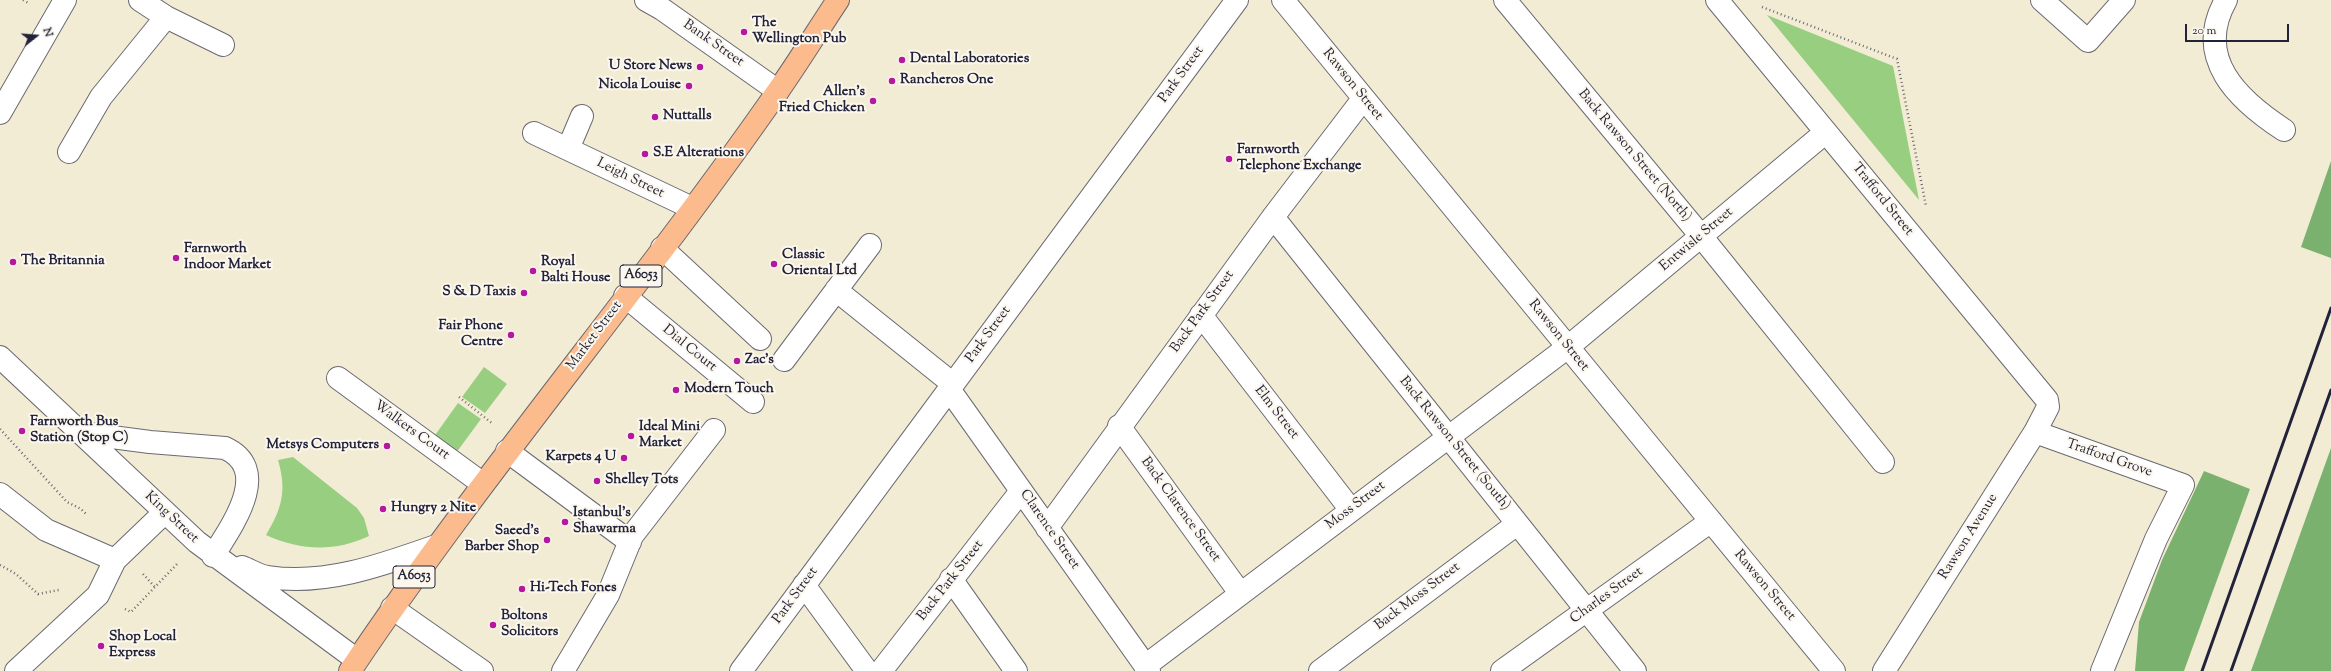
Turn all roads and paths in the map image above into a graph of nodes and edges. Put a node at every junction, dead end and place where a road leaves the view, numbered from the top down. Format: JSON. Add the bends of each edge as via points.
{"nodes":[{"id":1,"x":65,"y":0,"type":"edge"},
{"id":2,"x":140,"y":0,"type":"edge"},
{"id":3,"x":646,"y":0,"type":"edge"},
{"id":4,"x":838,"y":0,"type":"edge"},
{"id":5,"x":1237,"y":0,"type":"edge"},
{"id":6,"x":1283,"y":0,"type":"edge"},
{"id":7,"x":1505,"y":0,"type":"edge"},
{"id":8,"x":2042,"y":0,"type":"edge"},
{"id":9,"x":2124,"y":0,"type":"edge"},
{"id":10,"x":2226,"y":0,"type":"edge"},
{"id":11,"x":1723,"y":6,"type":"edge"},
{"id":12,"x":166,"y":17,"type":"junction"},
{"id":13,"x":223,"y":44,"type":"dead end"},
{"id":14,"x":778,"y":91,"type":"junction"},
{"id":15,"x":1363,"y":99,"type":"junction"},
{"id":16,"x":0,"y":113,"type":"edge"},
{"id":17,"x":582,"y":116,"type":"dead end"},
{"id":18,"x":2284,"y":130,"type":"dead end"},
{"id":19,"x":1826,"y":132,"type":"junction"},
{"id":20,"x":534,"y":133,"type":"dead end"},
{"id":21,"x":568,"y":149,"type":"junction"},
{"id":22,"x":69,"y":152,"type":"dead end"},
{"id":23,"x":692,"y":208,"type":"junction"},
{"id":24,"x":1273,"y":217,"type":"junction"},
{"id":25,"x":1701,"y":236,"type":"junction"},
{"id":26,"x":870,"y":245,"type":"dead end"},
{"id":27,"x":1920,"y":247,"type":"junction"},
{"id":28,"x":662,"y":248,"type":"junction"},
{"id":29,"x":836,"y":290,"type":"junction"},
{"id":30,"x":625,"y":296,"type":"junction"},
{"id":31,"x":1201,"y":315,"type":"junction"},
{"id":32,"x":760,"y":339,"type":"dead end"},
{"id":33,"x":1568,"y":347,"type":"junction"},
{"id":34,"x":784,"y":360,"type":"dead end"},
{"id":35,"x":2,"y":362,"type":"edge"},
{"id":36,"x":338,"y":378,"type":"dead end"},
{"id":37,"x":951,"y":387,"type":"junction"},
{"id":38,"x":459,"y":397,"type":"dead end"},
{"id":39,"x":2046,"y":400,"type":"joint"},
{"id":40,"x":753,"y":402,"type":"dead end"},
{"id":41,"x":485,"y":416,"type":"dead end"},
{"id":42,"x":1119,"y":426,"type":"junction"},
{"id":43,"x":0,"y":429,"type":"edge"},
{"id":44,"x":714,"y":430,"type":"dead end"},
{"id":45,"x":2035,"y":432,"type":"junction"},
{"id":46,"x":81,"y":433,"type":"junction"},
{"id":47,"x":1448,"y":437,"type":"junction"},
{"id":48,"x":507,"y":451,"type":"junction"},
{"id":49,"x":1883,"y":462,"type":"dead end"},
{"id":50,"x":483,"y":484,"type":"junction"},
{"id":51,"x":1021,"y":491,"type":"junction"},
{"id":52,"x":0,"y":494,"type":"edge"},
{"id":53,"x":1351,"y":510,"type":"junction"},
{"id":54,"x":164,"y":512,"type":"junction"},
{"id":55,"x":92,"y":519,"type":"dead end"},
{"id":56,"x":1711,"y":521,"type":"junction"},
{"id":57,"x":1517,"y":524,"type":"junction"},
{"id":58,"x":1047,"y":528,"type":"junction"},
{"id":59,"x":630,"y":542,"type":"junction"},
{"id":60,"x":436,"y":546,"type":"junction"},
{"id":61,"x":119,"y":556,"type":"junction"},
{"id":62,"x":213,"y":556,"type":"junction"},
{"id":63,"x":951,"y":579,"type":"junction"},
{"id":64,"x":804,"y":586,"type":"junction"},
{"id":65,"x":155,"y":587,"type":"dead end"},
{"id":66,"x":1240,"y":593,"type":"junction"},
{"id":67,"x":392,"y":608,"type":"junction"},
{"id":68,"x":1587,"y":611,"type":"junction"},
{"id":69,"x":354,"y":665,"type":"edge"},
{"id":70,"x":1147,"y":668,"type":"edge"},
{"id":71,"x":16,"y":671,"type":"edge"},
{"id":72,"x":482,"y":671,"type":"edge"},
{"id":73,"x":563,"y":671,"type":"edge"},
{"id":74,"x":741,"y":671,"type":"edge"},
{"id":75,"x":868,"y":671,"type":"edge"},
{"id":76,"x":881,"y":671,"type":"edge"},
{"id":77,"x":1016,"y":671,"type":"edge"},
{"id":78,"x":1320,"y":671,"type":"edge"},
{"id":79,"x":1502,"y":671,"type":"edge"},
{"id":80,"x":1635,"y":671,"type":"edge"},
{"id":81,"x":1834,"y":671,"type":"edge"},
{"id":82,"x":1884,"y":671,"type":"edge"},
{"id":83,"x":2102,"y":671,"type":"edge"}],
"edges":[{"from":1,"to":16,"type":"street"},
{"from":2,"to":12,"type":"street"},
{"from":3,"to":14,"type":"street","name":"Bank Street"},
{"from":4,"to":14,"type":"main road","name":"Market Street","number":"A6053"},
{"from":5,"to":37,"type":"street","name":"Park Street"},
{"from":6,"to":15,"type":"street","name":"Rawson Street"},
{"from":7,"to":25,"type":"street","name":"Back Rawson Street (North)"},
{"from":8,"to":9,"type":"street","via":[[2088,41]]},
{"from":10,"to":18,"type":"street","via":[[2220,10],[2214,35],[2219,68],[2238,93]]},
{"from":11,"to":19,"type":"street","name":"Trafford Street"},
{"from":11,"to":27,"type":"path","via":[[1761,6],[1897,60],[1929,218]]},
{"from":12,"to":13,"type":"street"},
{"from":12,"to":22,"type":"street","via":[[101,97]]},
{"from":14,"to":23,"type":"main road","name":"Market Street","number":"A6053"},
{"from":15,"to":24,"type":"street","name":"Back Park Street"},
{"from":15,"to":33,"type":"street","name":"Rawson Street"},
{"from":17,"to":21,"type":"street"},
{"from":19,"to":25,"type":"street","name":"Entwisle Street"},
{"from":19,"to":27,"type":"street","name":"Trafford Street"},
{"from":20,"to":21,"type":"street","name":"Leigh Street"},
{"from":21,"to":23,"type":"street","name":"Leigh Street"},
{"from":23,"to":28,"type":"main road","name":"Market Street","number":"A6053"},
{"from":24,"to":31,"type":"street","name":"Back Park Street"},
{"from":24,"to":47,"type":"street","name":"Back Rawson Street (South)"},
{"from":25,"to":33,"type":"street","name":"Entwisle Street"},
{"from":25,"to":49,"type":"street","name":"Back Rawson Street (North)"},
{"from":26,"to":29,"type":"street"},
{"from":27,"to":39,"type":"street","name":"Trafford Street"},
{"from":28,"to":30,"type":"main road","name":"Market Street","number":"A6053"},
{"from":28,"to":32,"type":"street"},
{"from":29,"to":34,"type":"street"},
{"from":29,"to":37,"type":"street","name":"Clarence Street"},
{"from":30,"to":40,"type":"street","name":"Dial Court"},
{"from":30,"to":48,"type":"main road","name":"Market Street","number":"A6053"},
{"from":31,"to":42,"type":"street","name":"Back Park Street"},
{"from":31,"to":53,"type":"street","name":"Elm Street"},
{"from":33,"to":47,"type":"street","name":"Moss Street"},
{"from":33,"to":56,"type":"street","name":"Rawson Street"},
{"from":35,"to":46,"type":"street","name":"King Street"},
{"from":36,"to":50,"type":"street","name":"Walkers Court"},
{"from":37,"to":51,"type":"street","name":"Clarence Street"},
{"from":37,"to":64,"type":"street","name":"Park Street"},
{"from":38,"to":41,"type":"path"},
{"from":39,"to":45,"type":"street","name":"Rawson Avenue","via":[[2048,407]]},
{"from":42,"to":58,"type":"street","name":"Back Park Street"},
{"from":42,"to":66,"type":"street","name":"Back Clarence Street"},
{"from":43,"to":55,"type":"path","via":[[67,502],[82,509]]},
{"from":44,"to":59,"type":"street"},
{"from":45,"to":82,"type":"street","name":"Rawson Avenue"},
{"from":45,"to":83,"type":"street","name":"Trafford Grove","via":[[2183,485],[2156,539]]},
{"from":46,"to":54,"type":"street","name":"King Street"},
{"from":46,"to":62,"type":"street","via":[[225,448],[235,453],[242,462],[247,477],[246,493],[238,516]]},
{"from":47,"to":53,"type":"street","name":"Moss Street"},
{"from":47,"to":57,"type":"street","name":"Back Rawson Street (South)"},
{"from":48,"to":50,"type":"main road","name":"Market Street","number":"A6053"},
{"from":48,"to":59,"type":"street"},
{"from":50,"to":60,"type":"main road","name":"Market Street","number":"A6053"},
{"from":51,"to":58,"type":"street","name":"Clarence Street"},
{"from":51,"to":63,"type":"street","name":"Back Park Street"},
{"from":52,"to":61,"type":"street","via":[[46,530]]},
{"from":53,"to":66,"type":"street","name":"Moss Street"},
{"from":54,"to":61,"type":"street"},
{"from":54,"to":62,"type":"street","name":"King Street"},
{"from":56,"to":68,"type":"street","name":"Charles Street"},
{"from":56,"to":81,"type":"street","name":"Rawson Street"},
{"from":57,"to":68,"type":"street","name":"Back Rawson Street (South)"},
{"from":57,"to":78,"type":"street","name":"Back Moss Street"},
{"from":58,"to":70,"type":"street","name":"Clarence Street"},
{"from":59,"to":73,"type":"street","via":[[608,595]]},
{"from":60,"to":62,"type":"street","via":[[390,562],[310,580],[266,577]]},
{"from":60,"to":67,"type":"main road","name":"Market Street","number":"A6053"},
{"from":61,"to":65,"type":"path"},
{"from":61,"to":71,"type":"street","via":[[98,595]]},
{"from":62,"to":69,"type":"street","name":"King Street"},
{"from":63,"to":76,"type":"street","name":"Back Park Street"},
{"from":63,"to":77,"type":"street"},
{"from":64,"to":74,"type":"street","name":"Park Street"},
{"from":64,"to":75,"type":"street"},
{"from":66,"to":70,"type":"street","name":"Moss Street"},
{"from":67,"to":69,"type":"main road","name":"Market Street","number":"A6053"},
{"from":67,"to":72,"type":"street"},
{"from":68,"to":79,"type":"street","name":"Charles Street"},
{"from":68,"to":80,"type":"street","name":"Back Rawson Street (South)"}]}
